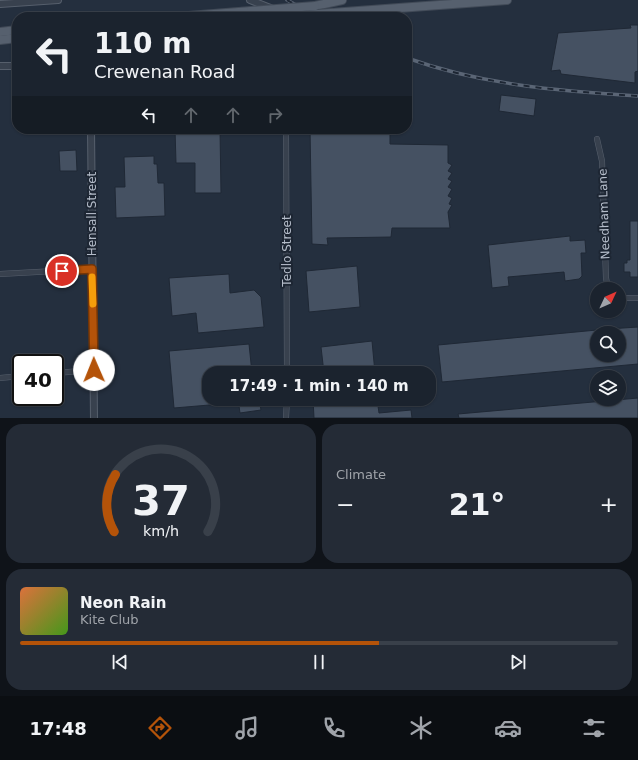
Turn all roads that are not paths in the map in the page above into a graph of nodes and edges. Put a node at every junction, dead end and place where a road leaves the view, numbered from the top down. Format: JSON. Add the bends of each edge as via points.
{"nodes":[{"id":1,"x":58,"y":0,"type":"edge"},
{"id":2,"x":250,"y":0,"type":"edge"},
{"id":3,"x":342,"y":0,"type":"edge"},
{"id":4,"x":507,"y":0,"type":"edge"},
{"id":5,"x":0,"y":4,"type":"edge"},
{"id":6,"x":238,"y":12,"type":"edge"},
{"id":7,"x":278,"y":12,"type":"edge"},
{"id":8,"x":345,"y":12,"type":"edge"},
{"id":9,"x":12,"y":31,"type":"edge"},
{"id":10,"x":0,"y":32,"type":"edge"},
{"id":11,"x":12,"y":39,"type":"edge"},
{"id":12,"x":0,"y":40,"type":"edge"},
{"id":13,"x":0,"y":66,"type":"edge"},
{"id":14,"x":12,"y":66,"type":"edge"},
{"id":15,"x":91,"y":134,"type":"edge"},
{"id":16,"x":286,"y":134,"type":"edge"},
{"id":17,"x":597,"y":139,"type":"dead end"},
{"id":18,"x":92,"y":269,"type":"junction"},
{"id":19,"x":0,"y":274,"type":"edge"},
{"id":20,"x":607,"y":282,"type":"edge"},
{"id":21,"x":626,"y":298,"type":"edge"},
{"id":22,"x":638,"y":298,"type":"edge"},
{"id":23,"x":287,"y":366,"type":"edge"},
{"id":24,"x":94,"y":370,"type":"junction"},
{"id":25,"x":64,"y":372,"type":"edge"},
{"id":26,"x":12,"y":377,"type":"edge"},
{"id":27,"x":0,"y":378,"type":"edge"},
{"id":28,"x":287,"y":406,"type":"edge"},
{"id":29,"x":94,"y":418,"type":"edge"},
{"id":30,"x":286,"y":418,"type":"edge"}],
"edges":[{"from":1,"to":5,"type":"street"},
{"from":2,"to":7,"type":"street"},
{"from":3,"to":6,"type":"main road","bridge":true,"via":[[315,6]]},
{"from":4,"to":8,"type":"main road","bridge":true},
{"from":9,"to":10,"type":"main road"},
{"from":11,"to":12,"type":"main road"},
{"from":13,"to":14,"type":"street"},
{"from":15,"to":18,"type":"street","name":"Hensall Street"},
{"from":16,"to":23,"type":"street","name":"Tedlo Street"},
{"from":17,"to":20,"type":"street","name":"Needham Lane","via":[[602,161]]},
{"from":18,"to":19,"type":"street"},
{"from":18,"to":24,"type":"street","name":"Hensall Street"},
{"from":21,"to":22,"type":"street"},
{"from":24,"to":25,"type":"street"},
{"from":24,"to":29,"type":"street","name":"Hensall Street"},
{"from":26,"to":27,"type":"street"},
{"from":28,"to":30,"type":"street"}]}
